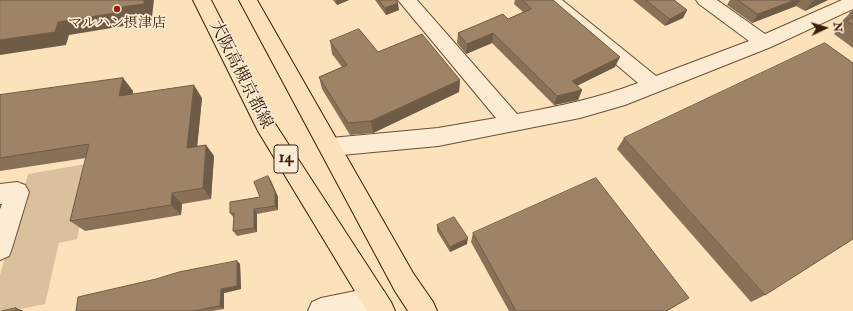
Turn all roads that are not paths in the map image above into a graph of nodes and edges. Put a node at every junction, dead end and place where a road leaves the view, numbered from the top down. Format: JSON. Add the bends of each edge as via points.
{"nodes":[{"id":1,"x":202,"y":0,"type":"edge"},
{"id":2,"x":248,"y":0,"type":"edge"},
{"id":3,"x":407,"y":0,"type":"edge"},
{"id":4,"x":551,"y":0,"type":"edge"},
{"id":5,"x":705,"y":0,"type":"edge"},
{"id":6,"x":853,"y":2,"type":"edge"},
{"id":7,"x":764,"y":42,"type":"junction"},
{"id":8,"x":654,"y":85,"type":"junction"},
{"id":9,"x":512,"y":122,"type":"junction"},
{"id":10,"x":331,"y":148,"type":"junction"},
{"id":11,"x":0,"y":194,"type":"edge"},
{"id":12,"x":0,"y":248,"type":"edge"},
{"id":13,"x":378,"y":305,"type":"edge"},
{"id":14,"x":321,"y":311,"type":"edge"},
{"id":15,"x":424,"y":311,"type":"edge"}],
"edges":[{"from":1,"to":13,"type":"main road","name":"大阪高槻京都線","number":"14","via":[[265,125]]},
{"from":2,"to":10,"type":"main road"},
{"from":3,"to":9,"type":"street"},
{"from":4,"to":8,"type":"street"},
{"from":5,"to":7,"type":"street"},
{"from":6,"to":7,"type":"street"},
{"from":7,"to":8,"type":"street"},
{"from":8,"to":9,"type":"street","via":[[580,110]]},
{"from":9,"to":10,"type":"street","via":[[438,137]]},
{"from":10,"to":15,"type":"main road","via":[[404,282]]},
{"from":11,"to":12,"type":"street","via":[[17,192]]},
{"from":13,"to":14,"type":"street"}]}
